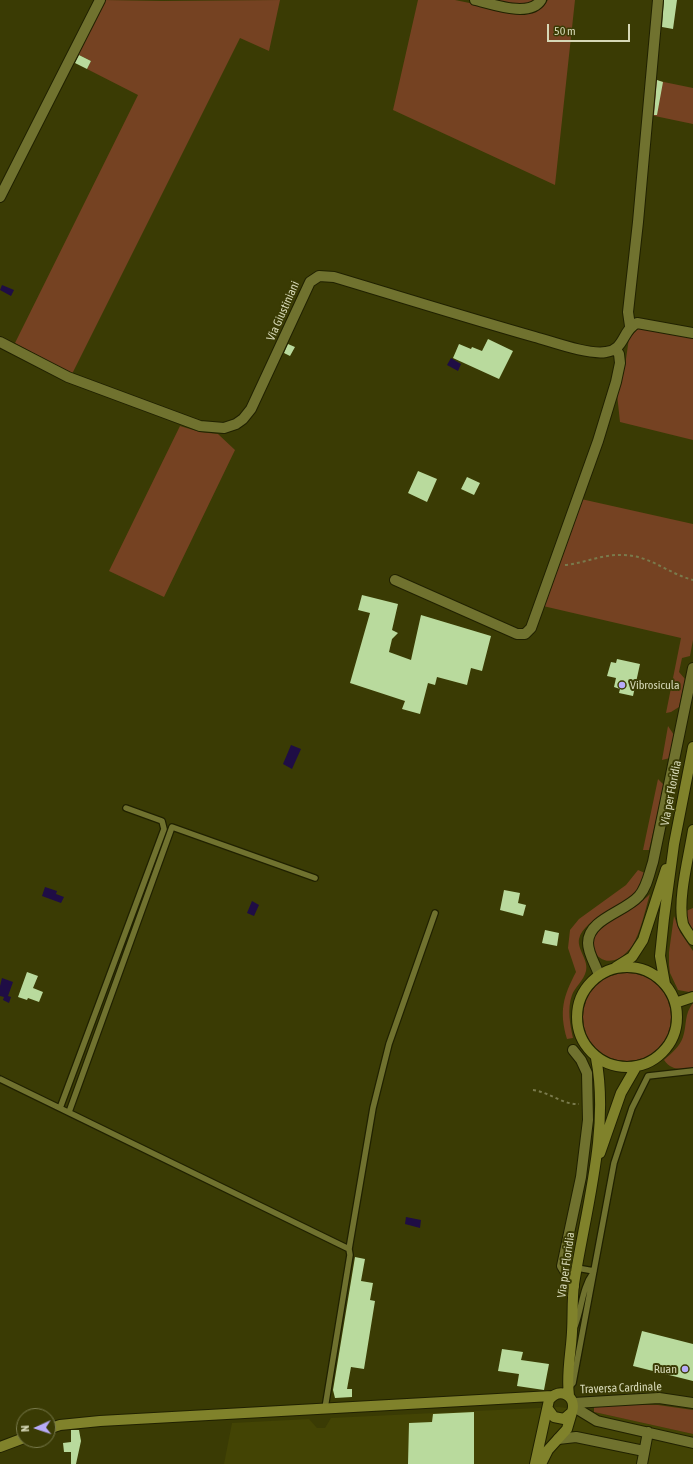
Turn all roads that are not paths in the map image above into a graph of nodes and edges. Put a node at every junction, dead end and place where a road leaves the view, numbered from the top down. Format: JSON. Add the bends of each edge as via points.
{"nodes":[{"id":1,"x":100,"y":0,"type":"edge"},
{"id":2,"x":475,"y":0,"type":"edge"},
{"id":3,"x":541,"y":0,"type":"edge"},
{"id":4,"x":658,"y":0,"type":"edge"},
{"id":5,"x":0,"y":197,"type":"edge"},
{"id":6,"x":630,"y":326,"type":"junction"},
{"id":7,"x":693,"y":333,"type":"edge"},
{"id":8,"x":0,"y":342,"type":"edge"},
{"id":9,"x":616,"y":350,"type":"junction"},
{"id":10,"x":395,"y":580,"type":"dead end"},
{"id":11,"x":693,"y":668,"type":"edge"},
{"id":12,"x":693,"y":747,"type":"edge"},
{"id":13,"x":126,"y":808,"type":"dead end"},
{"id":14,"x":693,"y":830,"type":"edge"},
{"id":15,"x":674,"y":844,"type":"junction"},
{"id":16,"x":315,"y":878,"type":"dead end"},
{"id":17,"x":435,"y":913,"type":"dead end"},
{"id":18,"x":693,"y":940,"type":"edge"},
{"id":19,"x":615,"y":968,"type":"junction"},
{"id":20,"x":599,"y":975,"type":"junction"},
{"id":21,"x":665,"y":984,"type":"junction"},
{"id":22,"x":693,"y":997,"type":"edge"},
{"id":23,"x":675,"y":1003,"type":"junction"},
{"id":24,"x":573,"y":1050,"type":"dead end"},
{"id":25,"x":596,"y":1058,"type":"junction"},
{"id":26,"x":636,"y":1067,"type":"junction"},
{"id":27,"x":693,"y":1071,"type":"edge"},
{"id":28,"x":0,"y":1079,"type":"edge"},
{"id":29,"x":60,"y":1108,"type":"junction"},
{"id":30,"x":69,"y":1112,"type":"junction"},
{"id":31,"x":593,"y":1176,"type":"junction"},
{"id":32,"x":349,"y":1249,"type":"junction"},
{"id":33,"x":577,"y":1268,"type":"junction"},
{"id":34,"x":594,"y":1271,"type":"junction"},
{"id":35,"x":574,"y":1286,"type":"junction"},
{"id":36,"x":572,"y":1334,"type":"junction"},
{"id":37,"x":562,"y":1400,"type":"junction"},
{"id":38,"x":693,"y":1403,"type":"edge"},
{"id":39,"x":325,"y":1408,"type":"junction"},
{"id":40,"x":559,"y":1419,"type":"junction"},
{"id":41,"x":56,"y":1426,"type":"edge"},
{"id":42,"x":567,"y":1429,"type":"junction"},
{"id":43,"x":648,"y":1432,"type":"junction"},
{"id":44,"x":576,"y":1437,"type":"junction"},
{"id":45,"x":558,"y":1439,"type":"junction"},
{"id":46,"x":16,"y":1441,"type":"edge"},
{"id":47,"x":693,"y":1443,"type":"edge"},
{"id":48,"x":0,"y":1447,"type":"edge"},
{"id":49,"x":644,"y":1451,"type":"junction"},
{"id":50,"x":535,"y":1464,"type":"edge"},
{"id":51,"x":541,"y":1464,"type":"edge"},
{"id":52,"x":642,"y":1464,"type":"edge"}],
"edges":[{"from":1,"to":5,"type":"street"},
{"from":2,"to":3,"type":"street","via":[[521,10],[532,8]]},
{"from":4,"to":6,"type":"street","via":[[628,312]]},
{"from":6,"to":7,"type":"street","via":[[646,323]]},
{"from":6,"to":9,"type":"street","via":[[622,344]]},
{"from":8,"to":9,"type":"street","name":"Via Giustiniani","via":[[68,377],[174,418],[213,428],[236,424],[251,409],[310,282],[319,276],[334,277],[556,343],[597,353]]},
{"from":9,"to":10,"type":"street","via":[[620,363],[616,382],[531,628],[525,634],[518,634]]},
{"from":11,"to":20,"type":"street","via":[[653,862],[644,890],[626,907],[592,929],[588,943],[589,952]]},
{"from":12,"to":15,"type":"main road","name":"Via per Floridia"},
{"from":13,"to":29,"type":"lane","via":[[162,821],[164,829]]},
{"from":14,"to":18,"type":"main road","via":[[681,914],[684,926]]},
{"from":15,"to":19,"type":"main road","via":[[643,940],[632,957]]},
{"from":15,"to":21,"type":"main road","via":[[660,956]]},
{"from":16,"to":30,"type":"lane","via":[[172,827]]},
{"from":17,"to":32,"type":"lane","via":[[389,1044],[373,1108]]},
{"from":19,"to":20,"type":"main road"},
{"from":19,"to":21,"type":"main road","via":[[642,969]]},
{"from":20,"to":25,"type":"main road","via":[[588,986],[580,1000],[577,1016],[578,1032],[585,1046]]},
{"from":21,"to":23,"type":"main road"},
{"from":22,"to":23,"type":"main road"},
{"from":23,"to":26,"type":"main road","via":[[677,1020],[674,1036],[665,1051],[652,1062]]},
{"from":24,"to":35,"type":"street","via":[[587,1074],[588,1103],[586,1146],[562,1266]]},
{"from":25,"to":26,"type":"main road","via":[[615,1067]]},
{"from":25,"to":31,"type":"main road","via":[[600,1097]]},
{"from":26,"to":31,"type":"main road","via":[[611,1118]]},
{"from":27,"to":34,"type":"lane","via":[[648,1076],[635,1102],[614,1163]]},
{"from":28,"to":29,"type":"lane"},
{"from":29,"to":30,"type":"lane"},
{"from":30,"to":32,"type":"lane"},
{"from":31,"to":33,"type":"main road","name":"Via per Floridia"},
{"from":32,"to":39,"type":"lane"},
{"from":33,"to":34,"type":"lane"},
{"from":33,"to":35,"type":"main road","name":"Via per Floridia"},
{"from":34,"to":36,"type":"lane","via":[[586,1282],[580,1314]]},
{"from":34,"to":37,"type":"lane","via":[[573,1383]]},
{"from":35,"to":36,"type":"main road","name":"Via per Floridia"},
{"from":36,"to":37,"type":"main road","name":"Via per Floridia"},
{"from":37,"to":38,"type":"street","name":"Traversa Cardinale","via":[[659,1398]]},
{"from":37,"to":39,"type":"main road","via":[[527,1399]]},
{"from":37,"to":40,"type":"main road","via":[[564,1419]]},
{"from":37,"to":40,"type":"main road","via":[[554,1417]]},
{"from":37,"to":42,"type":"main road"},
{"from":37,"to":43,"type":"street","via":[[597,1421]]},
{"from":37,"to":50,"type":"main road"},
{"from":39,"to":41,"type":"main road","via":[[100,1421]]},
{"from":40,"to":42,"type":"street"},
{"from":42,"to":44,"type":"street"},
{"from":42,"to":45,"type":"main road"},
{"from":43,"to":47,"type":"street"},
{"from":43,"to":49,"type":"street"},
{"from":44,"to":45,"type":"street"},
{"from":44,"to":49,"type":"street"},
{"from":45,"to":51,"type":"main road","via":[[548,1450]]},
{"from":46,"to":48,"type":"main road"},
{"from":49,"to":52,"type":"street"}]}
